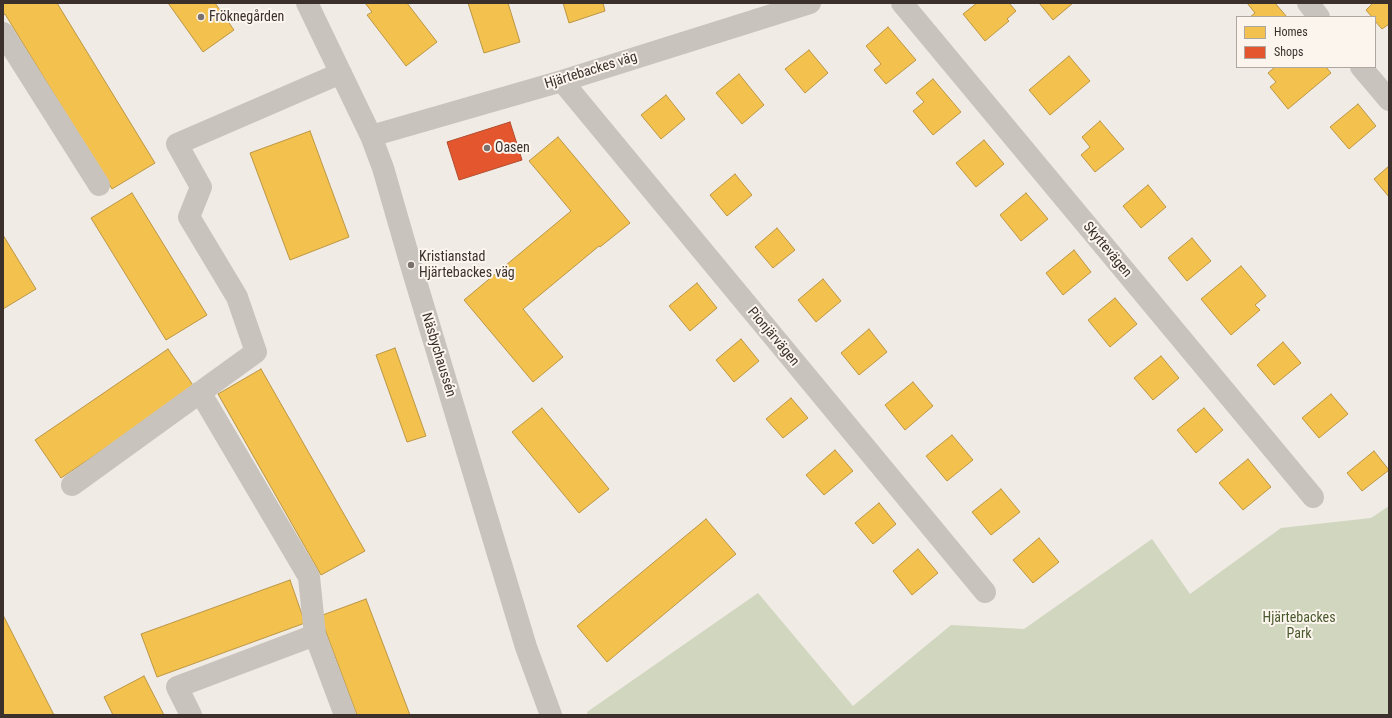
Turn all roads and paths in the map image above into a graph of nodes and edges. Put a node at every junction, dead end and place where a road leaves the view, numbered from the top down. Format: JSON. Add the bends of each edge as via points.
{"nodes":[{"id":1,"x":307,"y":3,"type":"edge"},
{"id":2,"x":810,"y":3,"type":"edge"},
{"id":3,"x":902,"y":3,"type":"edge"},
{"id":4,"x":1308,"y":3,"type":"edge"},
{"id":5,"x":1318,"y":16,"type":"edge"},
{"id":6,"x":3,"y":33,"type":"edge"},
{"id":7,"x":1362,"y":68,"type":"edge"},
{"id":8,"x":341,"y":73,"type":"junction"},
{"id":9,"x":562,"y":81,"type":"junction"},
{"id":10,"x":1389,"y":100,"type":"edge"},
{"id":11,"x":371,"y":136,"type":"junction"},
{"id":12,"x":99,"y":185,"type":"dead end"},
{"id":13,"x":200,"y":392,"type":"junction"},
{"id":14,"x":72,"y":485,"type":"dead end"},
{"id":15,"x":1313,"y":497,"type":"dead end"},
{"id":16,"x":985,"y":592,"type":"dead end"},
{"id":17,"x":315,"y":635,"type":"junction"},
{"id":18,"x":191,"y":715,"type":"edge"},
{"id":19,"x":345,"y":715,"type":"edge"},
{"id":20,"x":551,"y":715,"type":"edge"}],
"edges":[{"from":1,"to":8,"type":"street","name":"Näsbychaussén"},
{"from":2,"to":9,"type":"street","name":"Hjärtebackes väg"},
{"from":3,"to":15,"type":"street","name":"Skyttevägen"},
{"from":4,"to":5,"type":"street"},
{"from":6,"to":12,"type":"street"},
{"from":7,"to":10,"type":"street"},
{"from":8,"to":11,"type":"street","name":"Näsbychaussén"},
{"from":8,"to":13,"type":"street","via":[[177,144],[201,187],[189,217],[237,298],[256,352]]},
{"from":9,"to":11,"type":"street","name":"Hjärtebackes väg"},
{"from":9,"to":16,"type":"street","name":"Pionjärvägen"},
{"from":11,"to":20,"type":"street","name":"Näsbychaussén","via":[[383,168],[524,640]]},
{"from":13,"to":14,"type":"street"},
{"from":13,"to":17,"type":"street","via":[[308,577]]},
{"from":17,"to":18,"type":"street","via":[[177,687]]},
{"from":17,"to":19,"type":"street"}]}
